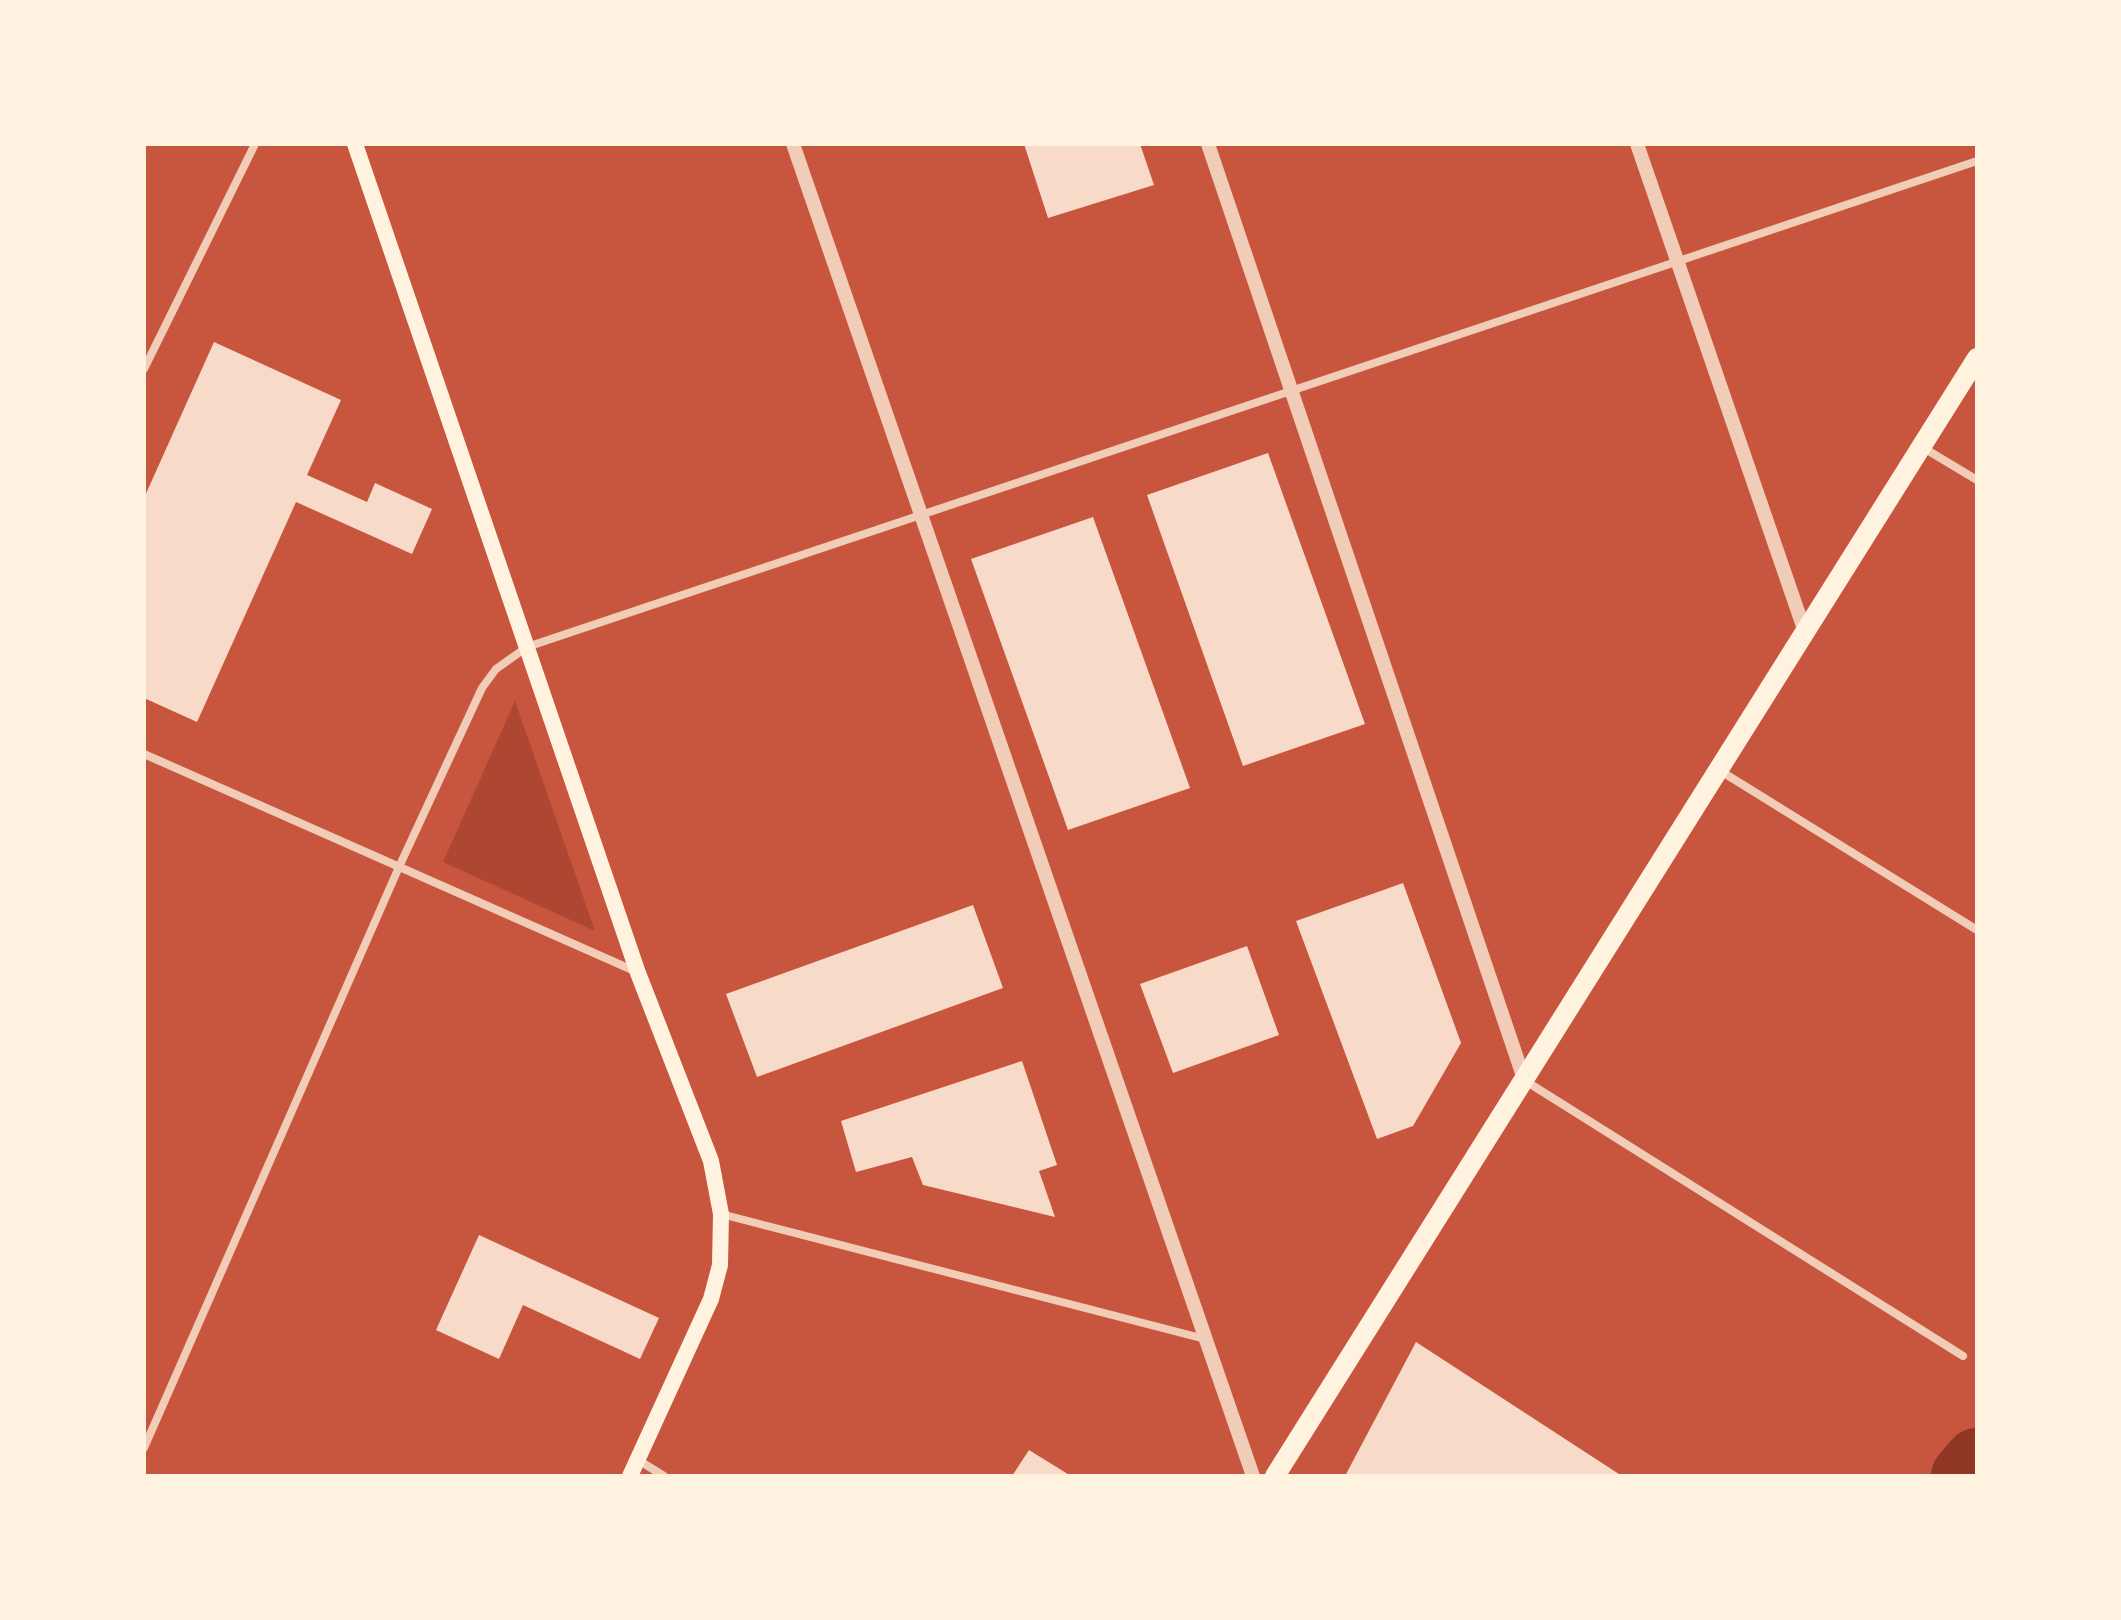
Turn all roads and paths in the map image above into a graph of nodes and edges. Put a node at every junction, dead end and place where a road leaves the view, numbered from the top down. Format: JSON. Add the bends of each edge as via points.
{"nodes":[{"id":1,"x":255,"y":144,"type":"edge"},
{"id":2,"x":355,"y":144,"type":"edge"},
{"id":3,"x":793,"y":144,"type":"edge"},
{"id":4,"x":1208,"y":144,"type":"edge"},
{"id":5,"x":1637,"y":144,"type":"edge"},
{"id":6,"x":1977,"y":161,"type":"edge"},
{"id":7,"x":1677,"y":261,"type":"junction"},
{"id":8,"x":1977,"y":358,"type":"edge"},
{"id":9,"x":144,"y":369,"type":"edge"},
{"id":10,"x":1291,"y":391,"type":"junction"},
{"id":11,"x":1921,"y":446,"type":"junction"},
{"id":12,"x":1977,"y":480,"type":"edge"},
{"id":13,"x":922,"y":515,"type":"junction"},
{"id":14,"x":1805,"y":632,"type":"junction"},
{"id":15,"x":527,"y":647,"type":"junction"},
{"id":16,"x":144,"y":754,"type":"edge"},
{"id":17,"x":1718,"y":770,"type":"junction"},
{"id":18,"x":399,"y":867,"type":"junction"},
{"id":19,"x":1977,"y":930,"type":"edge"},
{"id":20,"x":638,"y":973,"type":"junction"},
{"id":21,"x":1524,"y":1079,"type":"junction"},
{"id":22,"x":721,"y":1214,"type":"junction"},
{"id":23,"x":1206,"y":1339,"type":"junction"},
{"id":24,"x":1963,"y":1356,"type":"dead end"},
{"id":25,"x":144,"y":1448,"type":"edge"},
{"id":26,"x":638,"y":1460,"type":"junction"},
{"id":27,"x":630,"y":1476,"type":"edge"},
{"id":28,"x":664,"y":1476,"type":"edge"},
{"id":29,"x":1253,"y":1476,"type":"edge"},
{"id":30,"x":1275,"y":1476,"type":"edge"}],
"edges":[{"from":1,"to":9,"type":"street"},
{"from":2,"to":15,"type":"main road"},
{"from":3,"to":13,"type":"street"},
{"from":4,"to":10,"type":"street"},
{"from":5,"to":7,"type":"street"},
{"from":6,"to":7,"type":"street"},
{"from":7,"to":10,"type":"street"},
{"from":7,"to":14,"type":"street"},
{"from":8,"to":11,"type":"main road"},
{"from":10,"to":13,"type":"street"},
{"from":10,"to":21,"type":"street"},
{"from":11,"to":12,"type":"street"},
{"from":11,"to":14,"type":"main road"},
{"from":13,"to":15,"type":"street"},
{"from":13,"to":23,"type":"street"},
{"from":14,"to":17,"type":"main road"},
{"from":15,"to":18,"type":"street","via":[[496,669],[482,688]]},
{"from":15,"to":20,"type":"main road"},
{"from":16,"to":18,"type":"street"},
{"from":17,"to":19,"type":"street"},
{"from":17,"to":21,"type":"main road"},
{"from":18,"to":20,"type":"street"},
{"from":18,"to":25,"type":"street"},
{"from":20,"to":22,"type":"main road","via":[[711,1161]]},
{"from":21,"to":24,"type":"street"},
{"from":21,"to":30,"type":"main road"},
{"from":22,"to":23,"type":"street"},
{"from":22,"to":26,"type":"main road","via":[[720,1265],[711,1299]]},
{"from":23,"to":29,"type":"street"},
{"from":26,"to":27,"type":"main road"},
{"from":26,"to":28,"type":"street"}]}
